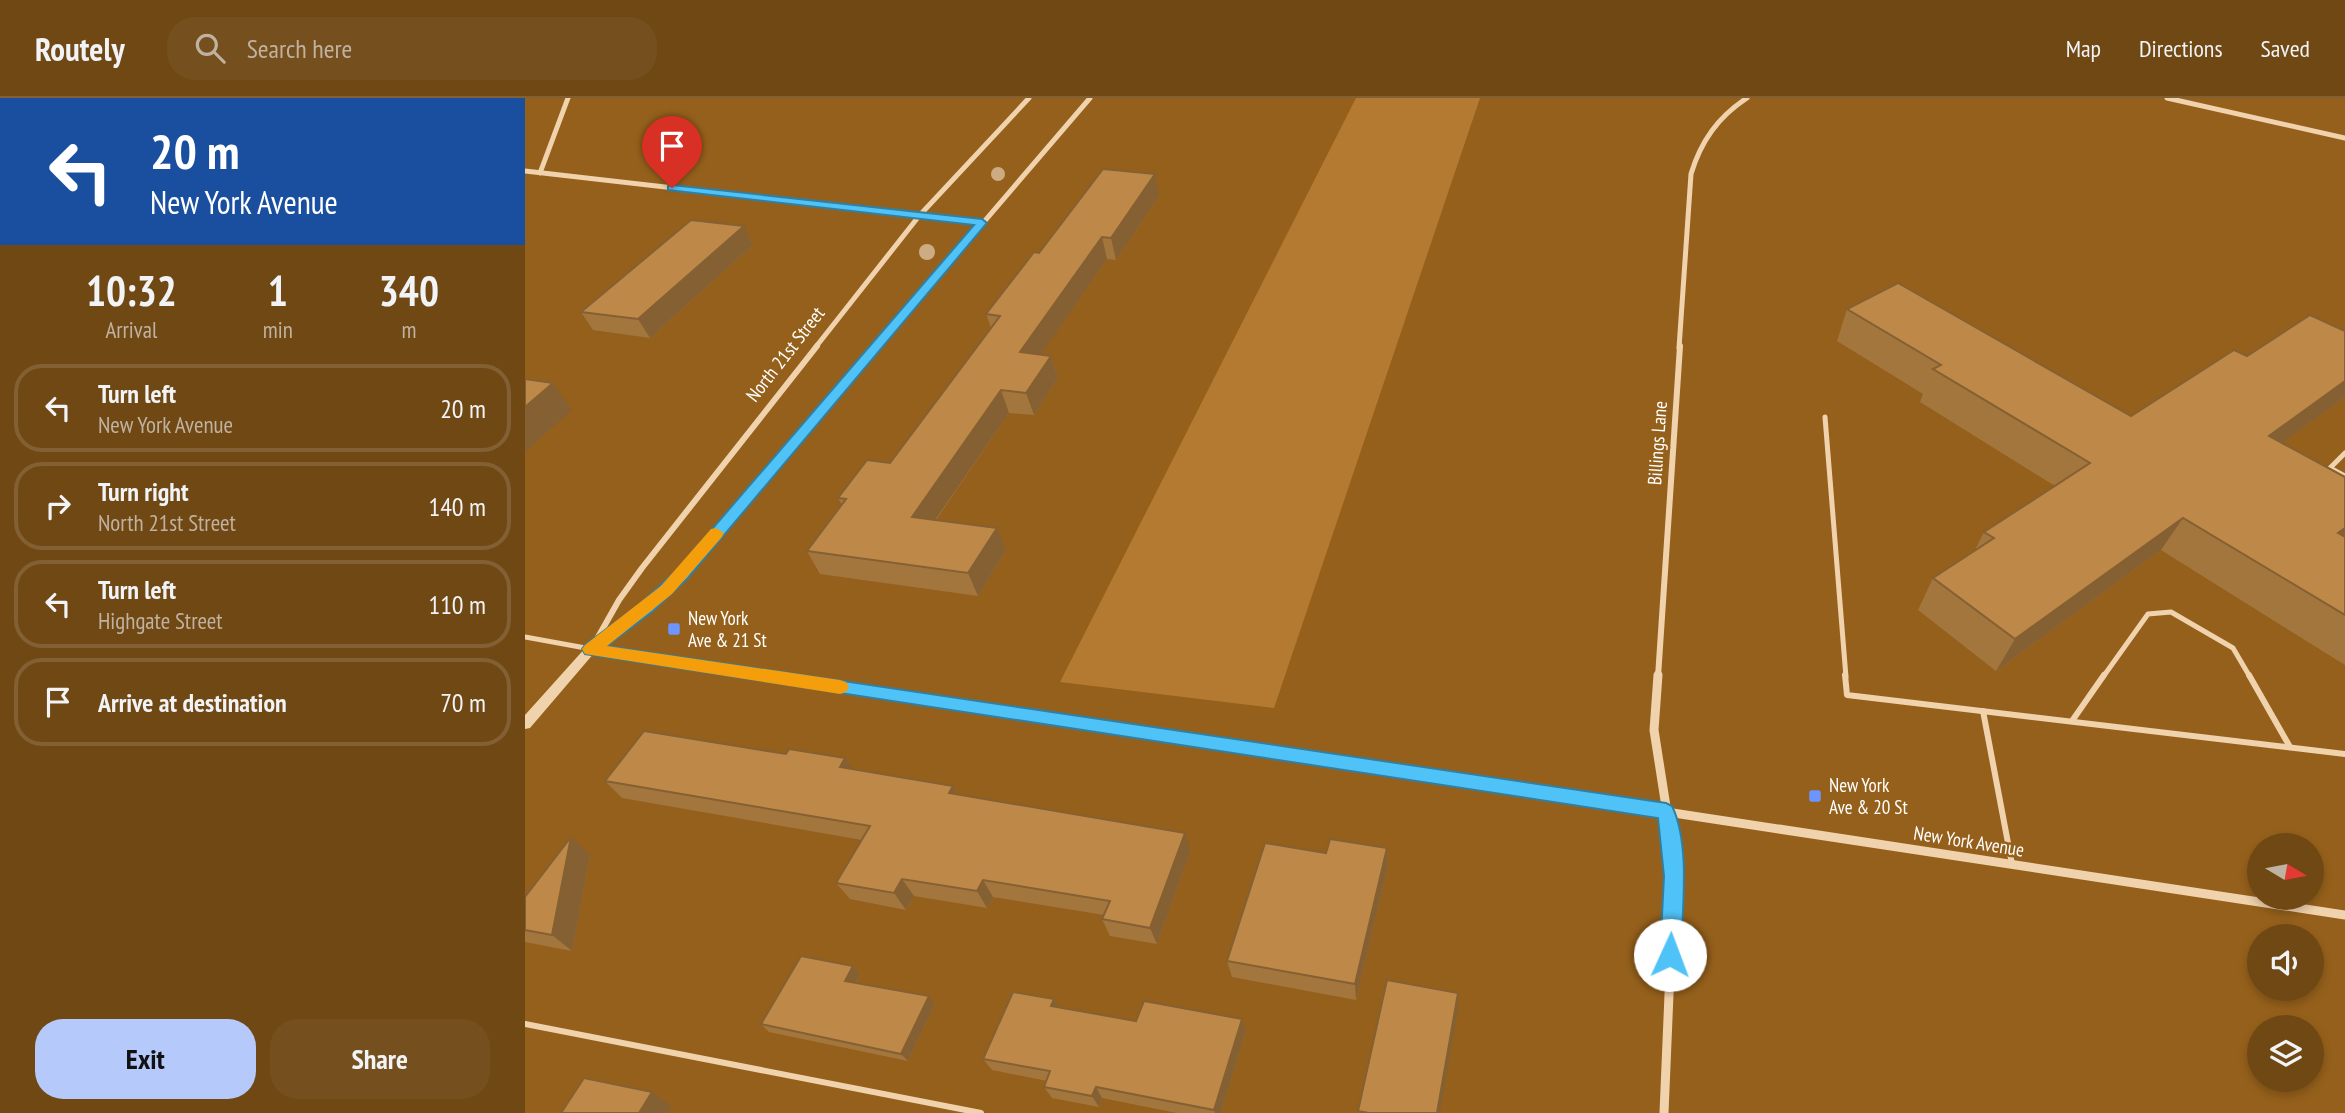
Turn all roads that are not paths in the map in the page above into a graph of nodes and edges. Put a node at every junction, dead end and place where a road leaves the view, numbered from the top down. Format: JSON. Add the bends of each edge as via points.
{"nodes":[{"id":1,"x":568,"y":98,"type":"edge"},
{"id":2,"x":1029,"y":98,"type":"edge"},
{"id":3,"x":1090,"y":98,"type":"edge"},
{"id":4,"x":1747,"y":98,"type":"edge"},
{"id":5,"x":2167,"y":98,"type":"edge"},
{"id":6,"x":2345,"y":138,"type":"edge"},
{"id":7,"x":525,"y":171,"type":"edge"},
{"id":8,"x":540,"y":173,"type":"junction"},
{"id":9,"x":919,"y":216,"type":"junction"},
{"id":10,"x":982,"y":223,"type":"junction"},
{"id":11,"x":1825,"y":417,"type":"dead end"},
{"id":12,"x":2345,"y":453,"type":"edge"},
{"id":13,"x":2345,"y":475,"type":"edge"},
{"id":14,"x":525,"y":637,"type":"edge"},
{"id":15,"x":591,"y":649,"type":"junction"},
{"id":16,"x":1983,"y":711,"type":"junction"},
{"id":17,"x":2073,"y":721,"type":"junction"},
{"id":18,"x":525,"y":724,"type":"edge"},
{"id":19,"x":2290,"y":747,"type":"junction"},
{"id":20,"x":2345,"y":754,"type":"edge"},
{"id":21,"x":1666,"y":811,"type":"junction"},
{"id":22,"x":2012,"y":864,"type":"junction"},
{"id":23,"x":2345,"y":915,"type":"edge"},
{"id":24,"x":525,"y":1024,"type":"edge"},
{"id":25,"x":981,"y":1113,"type":"edge"},
{"id":26,"x":1664,"y":1113,"type":"edge"}],
"edges":[{"from":1,"to":8,"type":"street"},
{"from":2,"to":9,"type":"street","name":"North 21st Street"},
{"from":3,"to":10,"type":"street","name":"North 21st Street"},
{"from":4,"to":21,"type":"street","name":"Billings Lane","via":[[1709,130],[1691,174],[1654,730]]},
{"from":5,"to":6,"type":"street"},
{"from":7,"to":8,"type":"street"},
{"from":8,"to":9,"type":"street"},
{"from":9,"to":10,"type":"street"},
{"from":9,"to":15,"type":"street","name":"North 21st Street","via":[[642,568]]},
{"from":10,"to":15,"type":"street","name":"North 21st Street","via":[[681,575]]},
{"from":11,"to":16,"type":"lane","via":[[1847,695]]},
{"from":12,"to":13,"type":"lane","via":[[2330,468]]},
{"from":14,"to":15,"type":"lane"},
{"from":15,"to":18,"type":"street","name":"North 21st Street"},
{"from":15,"to":21,"type":"street","name":"New York Avenue"},
{"from":16,"to":17,"type":"lane"},
{"from":16,"to":22,"type":"lane"},
{"from":17,"to":19,"type":"lane"},
{"from":17,"to":19,"type":"lane","via":[[2148,614],[2171,612],[2233,648]]},
{"from":19,"to":20,"type":"lane"},
{"from":21,"to":22,"type":"street","name":"New York Avenue"},
{"from":21,"to":26,"type":"street","name":"Billings Lane","via":[[1674,876]]},
{"from":22,"to":23,"type":"street","name":"New York Avenue"},
{"from":24,"to":25,"type":"lane"}]}
